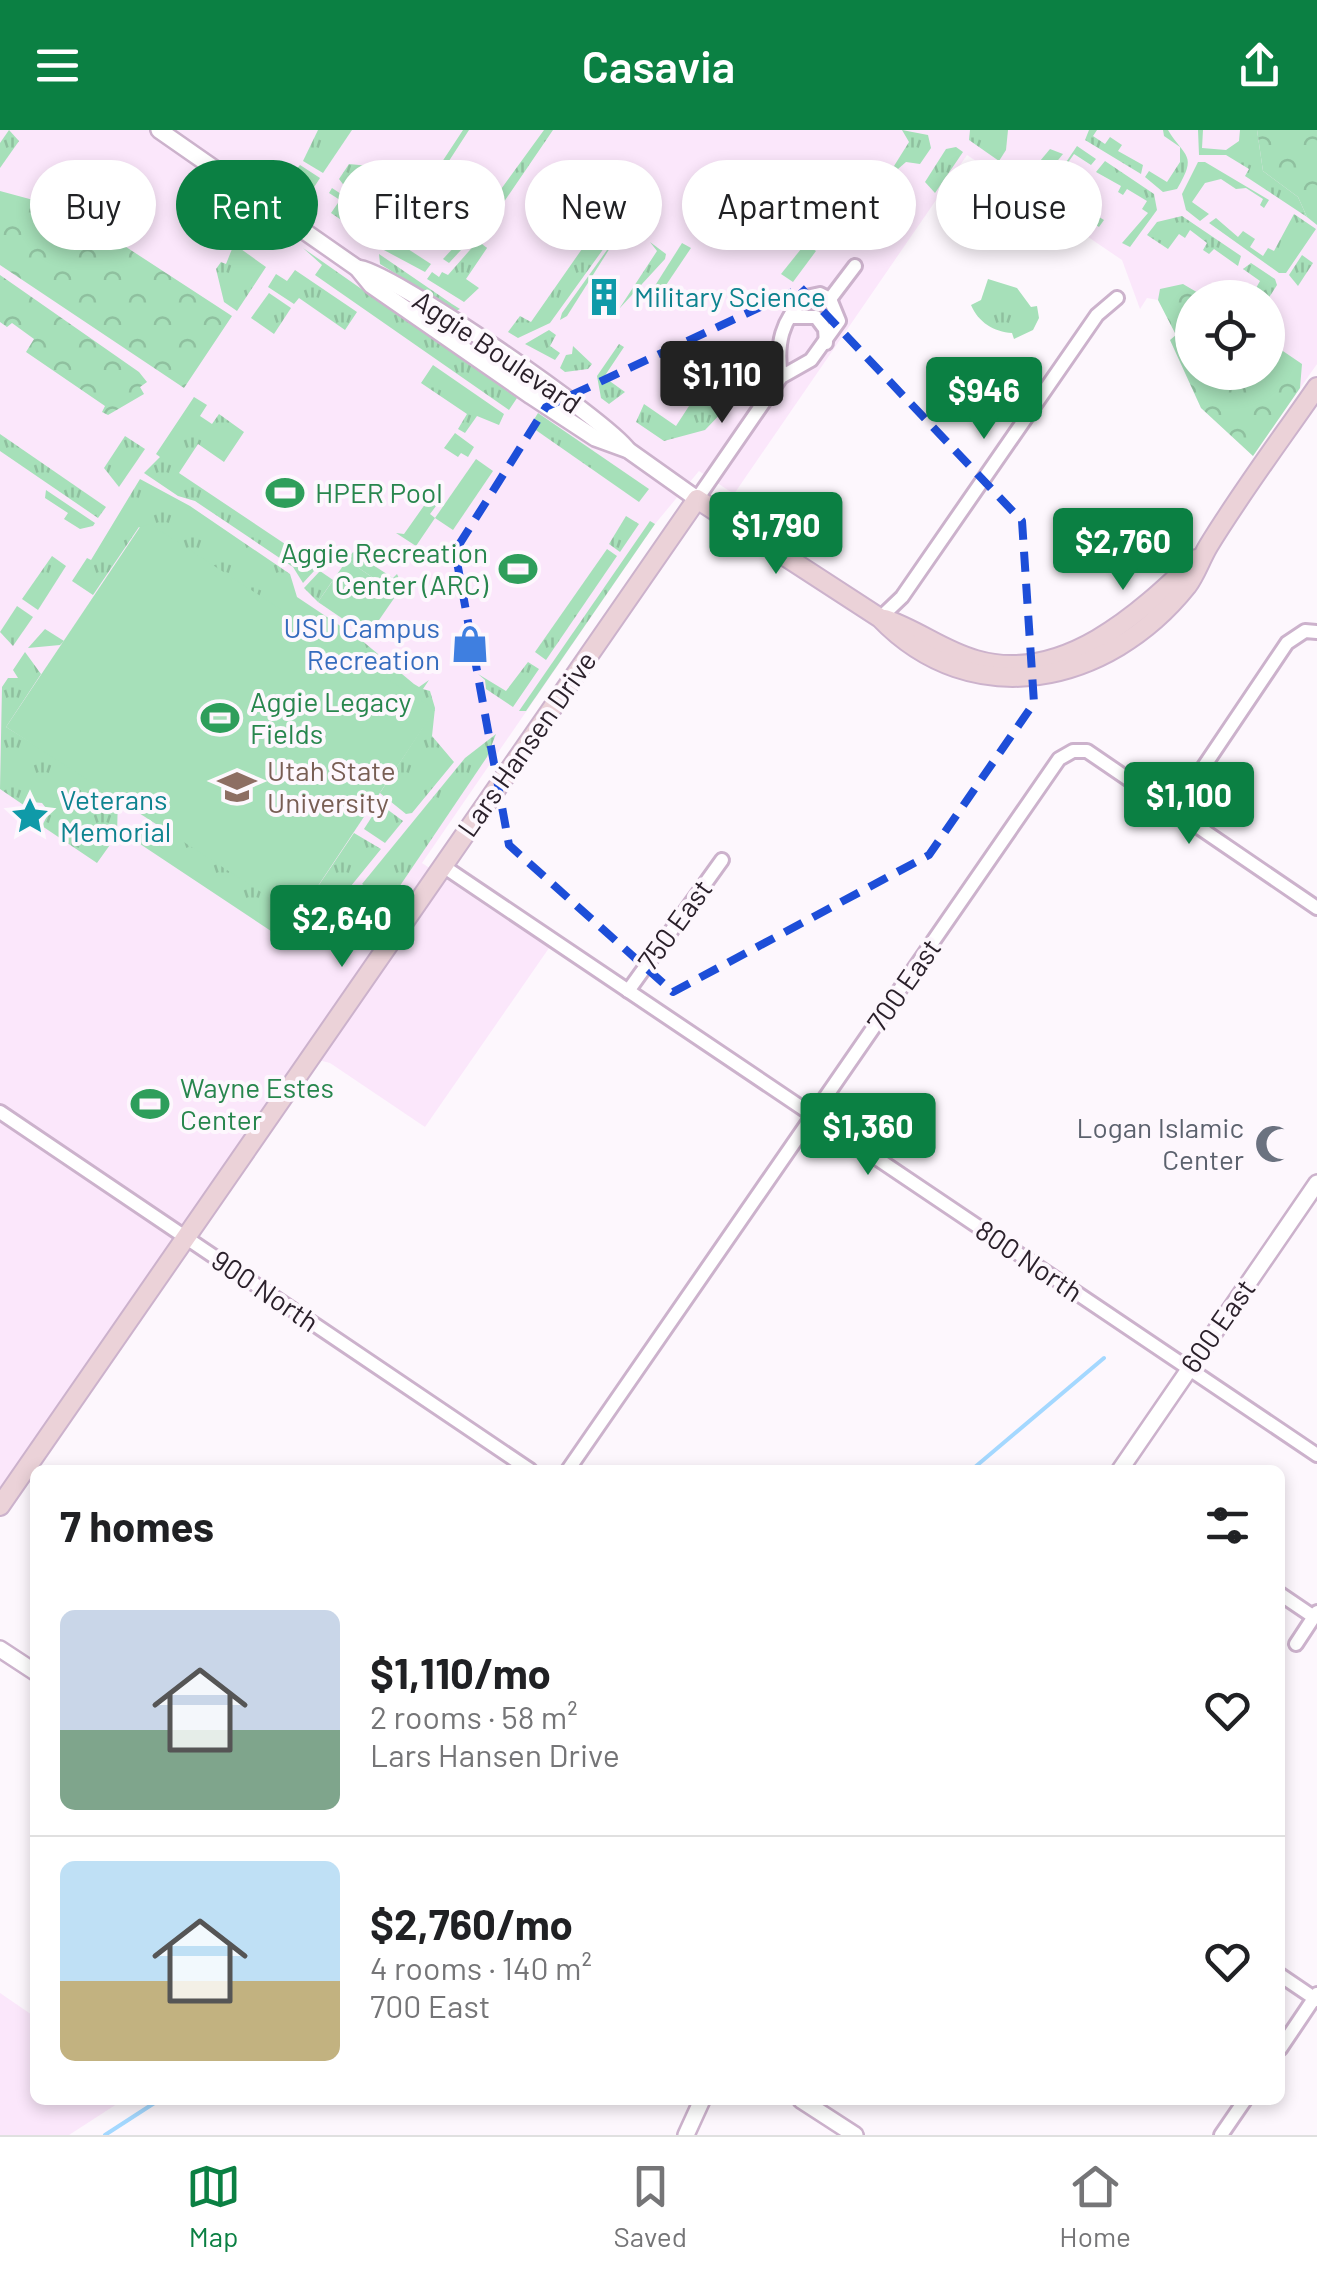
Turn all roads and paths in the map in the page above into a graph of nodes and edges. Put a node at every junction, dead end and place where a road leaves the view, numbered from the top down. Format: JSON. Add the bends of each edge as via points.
{"nodes":[{"id":1,"x":158,"y":130,"type":"edge"},
{"id":2,"x":855,"y":266,"type":"dead end"},
{"id":3,"x":830,"y":298,"type":"junction"},
{"id":4,"x":1118,"y":298,"type":"dead end"},
{"id":5,"x":790,"y":317,"type":"junction"},
{"id":6,"x":826,"y":343,"type":"junction"},
{"id":7,"x":781,"y":376,"type":"junction"},
{"id":8,"x":1317,"y":386,"type":"edge"},
{"id":9,"x":697,"y":499,"type":"junction"},
{"id":10,"x":880,"y":618,"type":"junction"},
{"id":11,"x":1317,"y":632,"type":"edge"},
{"id":12,"x":1174,"y":811,"type":"junction"},
{"id":13,"x":722,"y":860,"type":"dead end"},
{"id":14,"x":442,"y":866,"type":"junction"},
{"id":15,"x":1317,"y":908,"type":"edge"},
{"id":16,"x":628,"y":991,"type":"junction"},
{"id":17,"x":0,"y":1112,"type":"edge"},
{"id":18,"x":814,"y":1116,"type":"junction"},
{"id":19,"x":1317,"y":1183,"type":"edge"},
{"id":20,"x":186,"y":1237,"type":"junction"},
{"id":21,"x":1188,"y":1368,"type":"junction"},
{"id":22,"x":1317,"y":1454,"type":"edge"},
{"id":23,"x":523,"y":1465,"type":"edge"},
{"id":24,"x":571,"y":1465,"type":"edge"},
{"id":25,"x":1123,"y":1465,"type":"edge"},
{"id":26,"x":0,"y":1506,"type":"edge"},
{"id":27,"x":1285,"y":1597,"type":"edge"},
{"id":28,"x":1316,"y":1615,"type":"edge"},
{"id":29,"x":1296,"y":1644,"type":"dead end"},
{"id":30,"x":0,"y":1648,"type":"edge"},
{"id":31,"x":30,"y":1669,"type":"edge"},
{"id":32,"x":1285,"y":1978,"type":"edge"},
{"id":33,"x":1316,"y":1997,"type":"edge"},
{"id":34,"x":1285,"y":2042,"type":"edge"},
{"id":35,"x":700,"y":2105,"type":"edge"},
{"id":36,"x":809,"y":2105,"type":"edge"},
{"id":37,"x":1242,"y":2105,"type":"edge"},
{"id":38,"x":686,"y":2135,"type":"edge"},
{"id":39,"x":855,"y":2135,"type":"edge"},
{"id":40,"x":1221,"y":2135,"type":"edge"}],
"edges":[{"from":1,"to":9,"type":"street","name":"Aggie Boulevard","via":[[357,268],[371,286]]},
{"from":2,"to":3,"type":"street"},
{"from":3,"to":5,"type":"street","via":[[806,296]]},
{"from":3,"to":6,"type":"street","via":[[839,320]]},
{"from":4,"to":10,"type":"street","via":[[1098,315],[902,597]]},
{"from":5,"to":6,"type":"street","via":[[816,317]]},
{"from":5,"to":7,"type":"street","via":[[777,353]]},
{"from":6,"to":7,"type":"street","name":"Lars Hansen Drive"},
{"from":7,"to":9,"type":"street","name":"Lars Hansen Drive"},
{"from":8,"to":10,"type":"main road","via":[[1208,546],[1116,628],[1053,667],[979,661]]},
{"from":9,"to":10,"type":"main road"},
{"from":9,"to":14,"type":"main road","name":"Lars Hansen Drive"},
{"from":11,"to":12,"type":"street","via":[[1288,643]]},
{"from":12,"to":15,"type":"street"},
{"from":12,"to":18,"type":"street","name":"700 East","via":[[1086,751],[1059,759]]},
{"from":13,"to":16,"type":"street","name":"750 East"},
{"from":14,"to":16,"type":"street","name":"800 North"},
{"from":14,"to":20,"type":"main road","name":"Lars Hansen Drive"},
{"from":16,"to":18,"type":"street","name":"800 North"},
{"from":17,"to":20,"type":"street","name":"900 North"},
{"from":18,"to":21,"type":"street","name":"800 North"},
{"from":18,"to":24,"type":"street","name":"700 East"},
{"from":19,"to":21,"type":"street","name":"600 East"},
{"from":20,"to":23,"type":"street","name":"900 North"},
{"from":20,"to":26,"type":"main road","name":"Lars Hansen Drive"},
{"from":21,"to":22,"type":"street","name":"800 North"},
{"from":21,"to":25,"type":"street","name":"600 East"},
{"from":27,"to":28,"type":"street"},
{"from":28,"to":29,"type":"street"},
{"from":30,"to":31,"type":"street"},
{"from":32,"to":33,"type":"street"},
{"from":33,"to":34,"type":"street"},
{"from":35,"to":38,"type":"street"},
{"from":36,"to":39,"type":"street"},
{"from":37,"to":40,"type":"street"}]}
